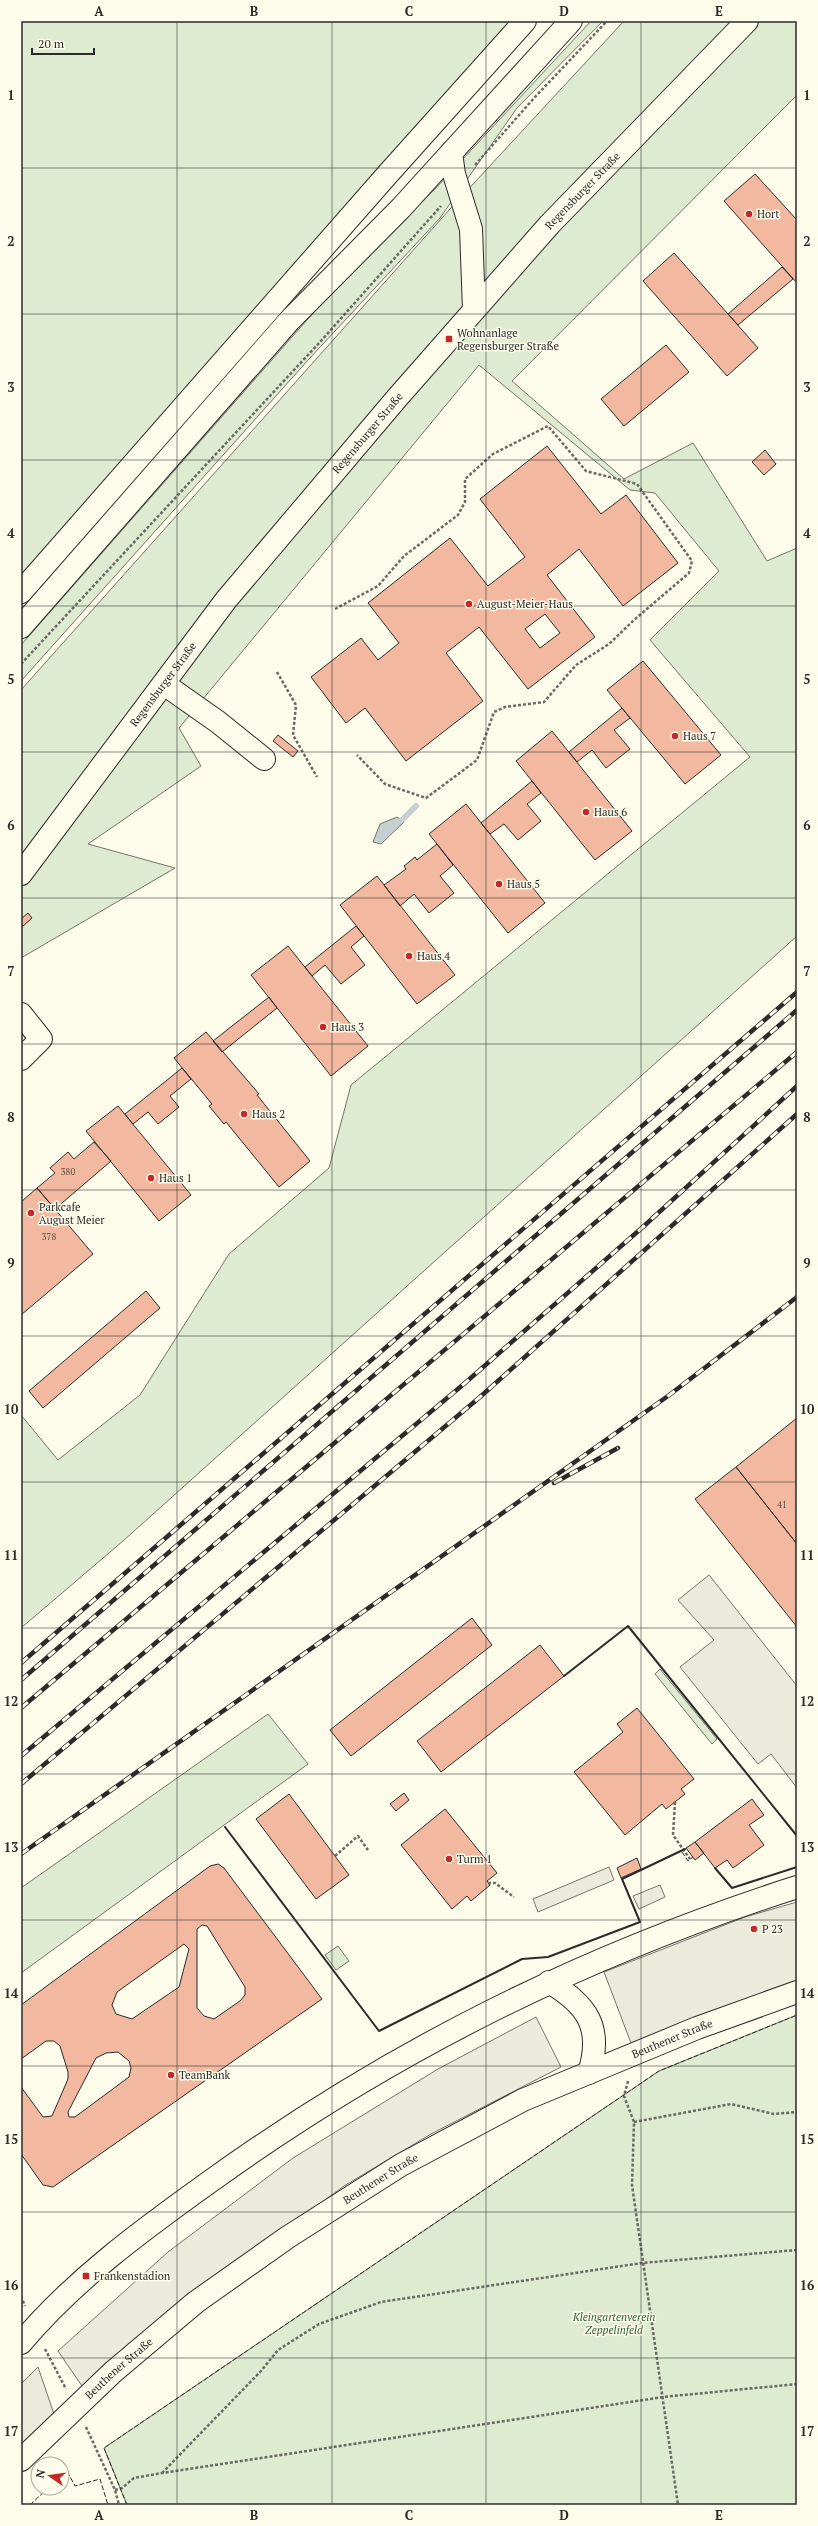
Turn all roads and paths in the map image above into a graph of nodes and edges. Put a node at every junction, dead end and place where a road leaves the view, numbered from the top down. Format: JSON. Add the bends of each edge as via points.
{"nodes":[{"id":1,"x":525,"y":21,"type":"edge"},
{"id":2,"x":571,"y":21,"type":"edge"},
{"id":3,"x":607,"y":21,"type":"edge"},
{"id":4,"x":747,"y":21,"type":"edge"},
{"id":5,"x":446,"y":108,"type":"junction"},
{"id":6,"x":451,"y":154,"type":"junction"},
{"id":7,"x":458,"y":186,"type":"junction"},
{"id":8,"x":474,"y":310,"type":"junction"},
{"id":9,"x":21,"y":592,"type":"edge"},
{"id":10,"x":335,"y":609,"type":"dead end"},
{"id":11,"x":21,"y":627,"type":"edge"},
{"id":12,"x":21,"y":664,"type":"edge"},
{"id":13,"x":277,"y":672,"type":"dead end"},
{"id":14,"x":164,"y":684,"type":"junction"},
{"id":15,"x":357,"y":755,"type":"dead end"},
{"id":16,"x":264,"y":759,"type":"dead end"},
{"id":17,"x":317,"y":777,"type":"dead end"},
{"id":18,"x":21,"y":874,"type":"edge"},
{"id":19,"x":21,"y":1014,"type":"edge"},
{"id":20,"x":21,"y":1059,"type":"edge"},
{"id":21,"x":675,"y":1802,"type":"dead end"},
{"id":22,"x":368,"y":1850,"type":"dead end"},
{"id":23,"x":335,"y":1856,"type":"dead end"},
{"id":24,"x":690,"y":1859,"type":"dead end"},
{"id":25,"x":488,"y":1883,"type":"dead end"},
{"id":26,"x":797,"y":1887,"type":"edge"},
{"id":27,"x":514,"y":1897,"type":"dead end"},
{"id":28,"x":549,"y":1982,"type":"junction"},
{"id":29,"x":797,"y":1992,"type":"edge"},
{"id":30,"x":589,"y":2073,"type":"junction"},
{"id":31,"x":624,"y":2096,"type":"dead end"},
{"id":32,"x":797,"y":2112,"type":"edge"},
{"id":33,"x":634,"y":2122,"type":"junction"},
{"id":34,"x":797,"y":2250,"type":"edge"},
{"id":35,"x":642,"y":2263,"type":"junction"},
{"id":36,"x":28,"y":2335,"type":"edge"},
{"id":37,"x":797,"y":2384,"type":"edge"},
{"id":38,"x":663,"y":2397,"type":"junction"},
{"id":39,"x":75,"y":2407,"type":"junction"},
{"id":40,"x":95,"y":2444,"type":"dead end"},
{"id":41,"x":21,"y":2460,"type":"edge"},
{"id":42,"x":162,"y":2473,"type":"junction"},
{"id":43,"x":115,"y":2490,"type":"junction"},
{"id":44,"x":119,"y":2505,"type":"edge"},
{"id":45,"x":678,"y":2505,"type":"edge"}],
"edges":[{"from":1,"to":5,"type":"main road"},
{"from":2,"to":6,"type":"main road"},
{"from":3,"to":7,"type":"path","via":[[535,97]]},
{"from":4,"to":8,"type":"main road","name":"Regensburger Straße","via":[[550,224]]},
{"from":5,"to":6,"type":"main road"},
{"from":5,"to":9,"type":"main road"},
{"from":6,"to":7,"type":"main road"},
{"from":6,"to":11,"type":"main road","via":[[402,208],[289,321]]},
{"from":7,"to":8,"type":"main road","via":[[472,229]]},
{"from":7,"to":12,"type":"path","via":[[320,342]]},
{"from":8,"to":14,"type":"main road","name":"Regensburger Straße","via":[[226,600]]},
{"from":10,"to":15,"type":"path","via":[[378,586],[404,556],[458,515],[465,502],[465,479],[493,454],[548,426],[586,472],[637,484],[692,561],[690,573],[609,644],[576,665],[544,702],[505,707],[494,712],[477,760],[426,798],[385,784]]},
{"from":13,"to":17,"type":"path","via":[[296,705],[293,735]]},
{"from":14,"to":16,"type":"main road"},
{"from":14,"to":18,"type":"main road","name":"Regensburger Straße"},
{"from":19,"to":20,"type":"main road","via":[[41,1039]]},
{"from":21,"to":24,"type":"path","via":[[673,1834]]},
{"from":22,"to":23,"type":"path","via":[[358,1836]]},
{"from":25,"to":27,"type":"path","via":[[496,1883]]},
{"from":26,"to":28,"type":"main road","via":[[684,1926]]},
{"from":28,"to":30,"type":"main road","via":[[566,1992],[580,2005],[594,2030],[595,2054]]},
{"from":28,"to":36,"type":"main road","via":[[394,2062],[281,2131],[125,2245],[81,2281]]},
{"from":29,"to":30,"type":"main road","name":"Beuthener Straße","via":[[697,2028]]},
{"from":30,"to":39,"type":"main road","name":"Beuthener Straße","via":[[523,2100],[458,2133],[344,2200],[196,2302]]},
{"from":31,"to":33,"type":"path"},
{"from":32,"to":33,"type":"path","via":[[774,2114],[731,2104]]},
{"from":33,"to":35,"type":"path","via":[[632,2185]]},
{"from":34,"to":35,"type":"path"},
{"from":35,"to":38,"type":"path"},
{"from":35,"to":42,"type":"path","via":[[381,2302],[319,2324],[278,2350],[261,2371]]},
{"from":36,"to":39,"type":"path"},
{"from":37,"to":38,"type":"path"},
{"from":38,"to":42,"type":"path"},
{"from":38,"to":45,"type":"path"},
{"from":39,"to":41,"type":"main road","name":"Beuthener Straße"},
{"from":40,"to":43,"type":"path"},
{"from":42,"to":43,"type":"path","via":[[134,2478],[122,2488]]},
{"from":43,"to":44,"type":"path"}]}
